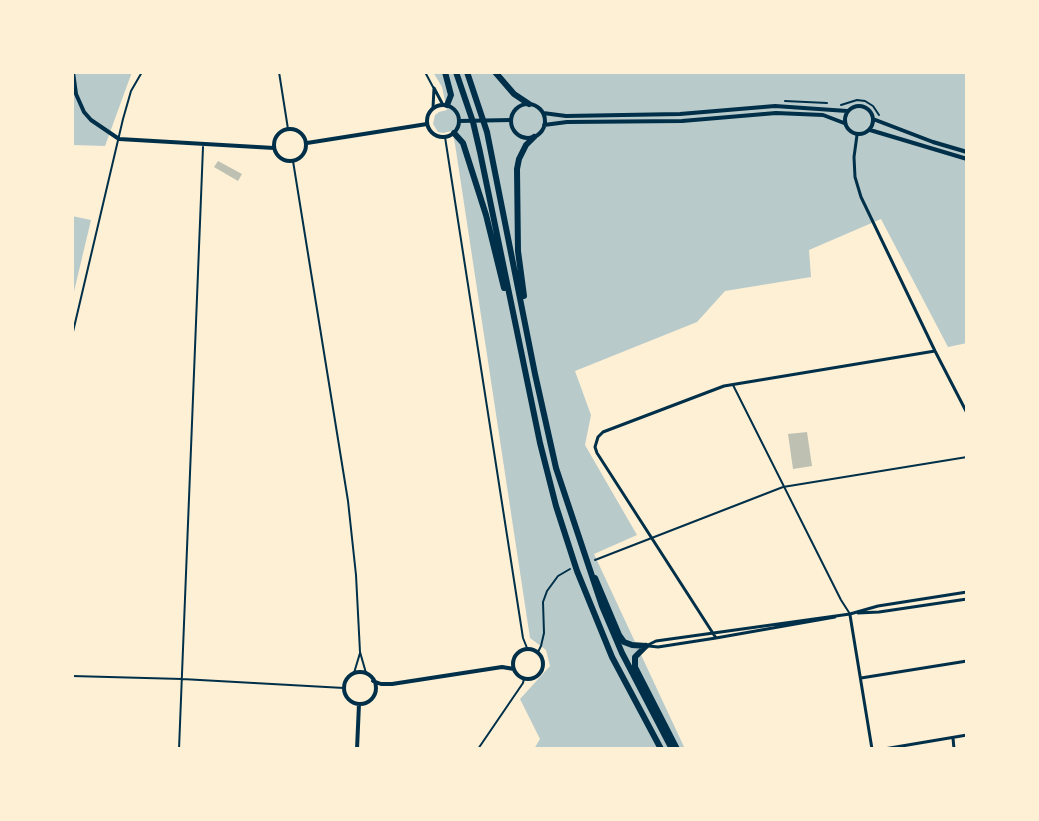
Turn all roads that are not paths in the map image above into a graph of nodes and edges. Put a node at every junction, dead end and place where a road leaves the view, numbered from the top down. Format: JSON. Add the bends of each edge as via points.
{"nodes":[{"id":1,"x":73,"y":72,"type":"edge"},
{"id":2,"x":142,"y":72,"type":"edge"},
{"id":3,"x":279,"y":72,"type":"edge"},
{"id":4,"x":425,"y":72,"type":"edge"},
{"id":5,"x":445,"y":72,"type":"edge"},
{"id":6,"x":456,"y":72,"type":"edge"},
{"id":7,"x":467,"y":72,"type":"edge"},
{"id":8,"x":495,"y":72,"type":"edge"},
{"id":9,"x":434,"y":88,"type":"junction"},
{"id":10,"x":529,"y":104,"type":"junction"},
{"id":11,"x":445,"y":105,"type":"junction"},
{"id":12,"x":433,"y":108,"type":"junction"},
{"id":13,"x":847,"y":111,"type":"junction"},
{"id":14,"x":543,"y":113,"type":"junction"},
{"id":15,"x":873,"y":119,"type":"junction"},
{"id":16,"x":511,"y":120,"type":"junction"},
{"id":17,"x":459,"y":121,"type":"junction"},
{"id":18,"x":844,"y":123,"type":"junction"},
{"id":19,"x":427,"y":124,"type":"junction"},
{"id":20,"x":544,"y":125,"type":"junction"},
{"id":21,"x":288,"y":129,"type":"junction"},
{"id":22,"x":870,"y":130,"type":"junction"},
{"id":23,"x":454,"y":133,"type":"junction"},
{"id":24,"x":857,"y":135,"type":"junction"},
{"id":25,"x":445,"y":137,"type":"junction"},
{"id":26,"x":534,"y":137,"type":"junction"},
{"id":27,"x":119,"y":139,"type":"junction"},
{"id":28,"x":307,"y":143,"type":"junction"},
{"id":29,"x":203,"y":144,"type":"junction"},
{"id":30,"x":274,"y":148,"type":"junction"},
{"id":31,"x":967,"y":152,"type":"edge"},
{"id":32,"x":967,"y":159,"type":"edge"},
{"id":33,"x":293,"y":161,"type":"junction"},
{"id":34,"x":524,"y":316,"type":"junction"},
{"id":35,"x":514,"y":323,"type":"junction"},
{"id":36,"x":72,"y":336,"type":"edge"},
{"id":37,"x":935,"y":351,"type":"junction"},
{"id":38,"x":733,"y":384,"type":"junction"},
{"id":39,"x":967,"y":413,"type":"edge"},
{"id":40,"x":967,"y":457,"type":"edge"},
{"id":41,"x":783,"y":487,"type":"junction"},
{"id":42,"x":651,"y":537,"type":"junction"},
{"id":43,"x":595,"y":560,"type":"dead end"},
{"id":44,"x":586,"y":562,"type":"junction"},
{"id":45,"x":574,"y":568,"type":"junction"},
{"id":46,"x":967,"y":592,"type":"edge"},
{"id":47,"x":967,"y":599,"type":"edge"},
{"id":48,"x":850,"y":614,"type":"junction"},
{"id":49,"x":712,"y":632,"type":"junction"},
{"id":50,"x":716,"y":638,"type":"junction"},
{"id":51,"x":646,"y":646,"type":"junction"},
{"id":52,"x":527,"y":648,"type":"junction"},
{"id":53,"x":360,"y":652,"type":"junction"},
{"id":54,"x":538,"y":652,"type":"junction"},
{"id":55,"x":513,"y":659,"type":"junction"},
{"id":56,"x":967,"y":661,"type":"edge"},
{"id":57,"x":502,"y":667,"type":"junction"},
{"id":58,"x":514,"y":669,"type":"junction"},
{"id":59,"x":354,"y":673,"type":"junction"},
{"id":60,"x":366,"y":673,"type":"junction"},
{"id":61,"x":72,"y":676,"type":"edge"},
{"id":62,"x":524,"y":678,"type":"junction"},
{"id":63,"x":861,"y":678,"type":"junction"},
{"id":64,"x":182,"y":679,"type":"junction"},
{"id":65,"x":373,"y":681,"type":"junction"},
{"id":66,"x":392,"y":684,"type":"junction"},
{"id":67,"x":344,"y":688,"type":"junction"},
{"id":68,"x":374,"y":694,"type":"junction"},
{"id":69,"x":359,"y":704,"type":"junction"},
{"id":70,"x":967,"y":735,"type":"edge"},
{"id":71,"x":953,"y":738,"type":"junction"},
{"id":72,"x":179,"y":749,"type":"edge"},
{"id":73,"x":357,"y":749,"type":"edge"},
{"id":74,"x":478,"y":749,"type":"edge"},
{"id":75,"x":661,"y":749,"type":"edge"},
{"id":76,"x":675,"y":749,"type":"edge"},
{"id":77,"x":872,"y":749,"type":"edge"},
{"id":78,"x":884,"y":749,"type":"edge"},
{"id":79,"x":954,"y":749,"type":"edge"}],
"edges":[{"from":1,"to":27,"type":"street","via":[[84,112]]},
{"from":2,"to":27,"type":"lane","via":[[131,91]]},
{"from":3,"to":21,"type":"lane"},
{"from":4,"to":9,"type":"lane"},
{"from":5,"to":11,"type":"highway","via":[[451,95]]},
{"from":6,"to":35,"type":"highway","via":[[476,133]]},
{"from":7,"to":34,"type":"highway","via":[[487,132]]},
{"from":8,"to":10,"type":"highway"},
{"from":9,"to":11,"type":"street"},
{"from":9,"to":12,"type":"street"},
{"from":10,"to":14,"type":"street"},
{"from":10,"to":16,"type":"street","via":[[516,109]]},
{"from":11,"to":12,"type":"street"},
{"from":11,"to":17,"type":"street","via":[[455,110]]},
{"from":12,"to":19,"type":"street"},
{"from":13,"to":14,"type":"street","via":[[775,106],[680,114]]},
{"from":13,"to":15,"type":"street","via":[[863,106]]},
{"from":13,"to":18,"type":"street"},
{"from":14,"to":20,"type":"street"},
{"from":15,"to":22,"type":"street"},
{"from":15,"to":31,"type":"street"},
{"from":16,"to":17,"type":"street"},
{"from":16,"to":26,"type":"street","via":[[520,136]]},
{"from":17,"to":23,"type":"street"},
{"from":18,"to":20,"type":"street","via":[[823,115],[776,113]]},
{"from":18,"to":24,"type":"street"},
{"from":19,"to":25,"type":"street","via":[[434,135]]},
{"from":19,"to":28,"type":"street"},
{"from":20,"to":26,"type":"street"},
{"from":21,"to":28,"type":"street","via":[[300,132]]},
{"from":21,"to":30,"type":"street","via":[[277,135]]},
{"from":22,"to":24,"type":"street"},
{"from":22,"to":32,"type":"street"},
{"from":23,"to":25,"type":"street"},
{"from":23,"to":35,"type":"highway","via":[[463,143],[486,215]]},
{"from":24,"to":37,"type":"street","via":[[855,177],[861,197]]},
{"from":25,"to":52,"type":"lane"},
{"from":26,"to":34,"type":"highway","via":[[517,169]]},
{"from":27,"to":29,"type":"street"},
{"from":27,"to":36,"type":"lane"},
{"from":28,"to":33,"type":"street","via":[[303,155]]},
{"from":29,"to":30,"type":"street"},
{"from":29,"to":64,"type":"lane"},
{"from":30,"to":33,"type":"street","via":[[281,158]]},
{"from":33,"to":53,"type":"lane","via":[[348,501]]},
{"from":34,"to":44,"type":"highway","via":[[556,468]]},
{"from":35,"to":45,"type":"highway"},
{"from":37,"to":38,"type":"street"},
{"from":37,"to":39,"type":"street"},
{"from":38,"to":41,"type":"lane"},
{"from":38,"to":42,"type":"street","via":[[603,432],[596,441],[597,453]]},
{"from":40,"to":41,"type":"lane"},
{"from":41,"to":42,"type":"lane"},
{"from":41,"to":48,"type":"lane"},
{"from":42,"to":43,"type":"lane"},
{"from":42,"to":49,"type":"street"},
{"from":44,"to":51,"type":"highway","via":[[624,642]]},
{"from":44,"to":76,"type":"highway","via":[[622,653]]},
{"from":45,"to":54,"type":"lane","via":[[558,576],[547,591]]},
{"from":45,"to":75,"type":"highway","via":[[612,657]]},
{"from":46,"to":48,"type":"street"},
{"from":47,"to":48,"type":"street"},
{"from":48,"to":49,"type":"street"},
{"from":48,"to":50,"type":"street"},
{"from":48,"to":63,"type":"street"},
{"from":49,"to":50,"type":"street"},
{"from":49,"to":51,"type":"street"},
{"from":50,"to":51,"type":"street"},
{"from":51,"to":76,"type":"highway","via":[[635,657],[635,667]]},
{"from":52,"to":54,"type":"street"},
{"from":52,"to":55,"type":"street"},
{"from":53,"to":59,"type":"lane"},
{"from":53,"to":60,"type":"lane"},
{"from":54,"to":62,"type":"street","via":[[543,668],[536,677]]},
{"from":55,"to":57,"type":"street"},
{"from":55,"to":58,"type":"street"},
{"from":56,"to":63,"type":"street"},
{"from":57,"to":58,"type":"street"},
{"from":57,"to":66,"type":"street"},
{"from":58,"to":62,"type":"street"},
{"from":59,"to":60,"type":"street"},
{"from":59,"to":67,"type":"street"},
{"from":60,"to":65,"type":"street"},
{"from":61,"to":64,"type":"lane"},
{"from":62,"to":74,"type":"lane"},
{"from":63,"to":77,"type":"street"},
{"from":64,"to":67,"type":"lane"},
{"from":64,"to":72,"type":"lane"},
{"from":65,"to":66,"type":"street"},
{"from":65,"to":68,"type":"street"},
{"from":66,"to":68,"type":"street"},
{"from":67,"to":69,"type":"street","via":[[348,699]]},
{"from":68,"to":69,"type":"street"},
{"from":69,"to":73,"type":"street"},
{"from":70,"to":71,"type":"street"},
{"from":71,"to":78,"type":"street"},
{"from":71,"to":79,"type":"street"}]}
